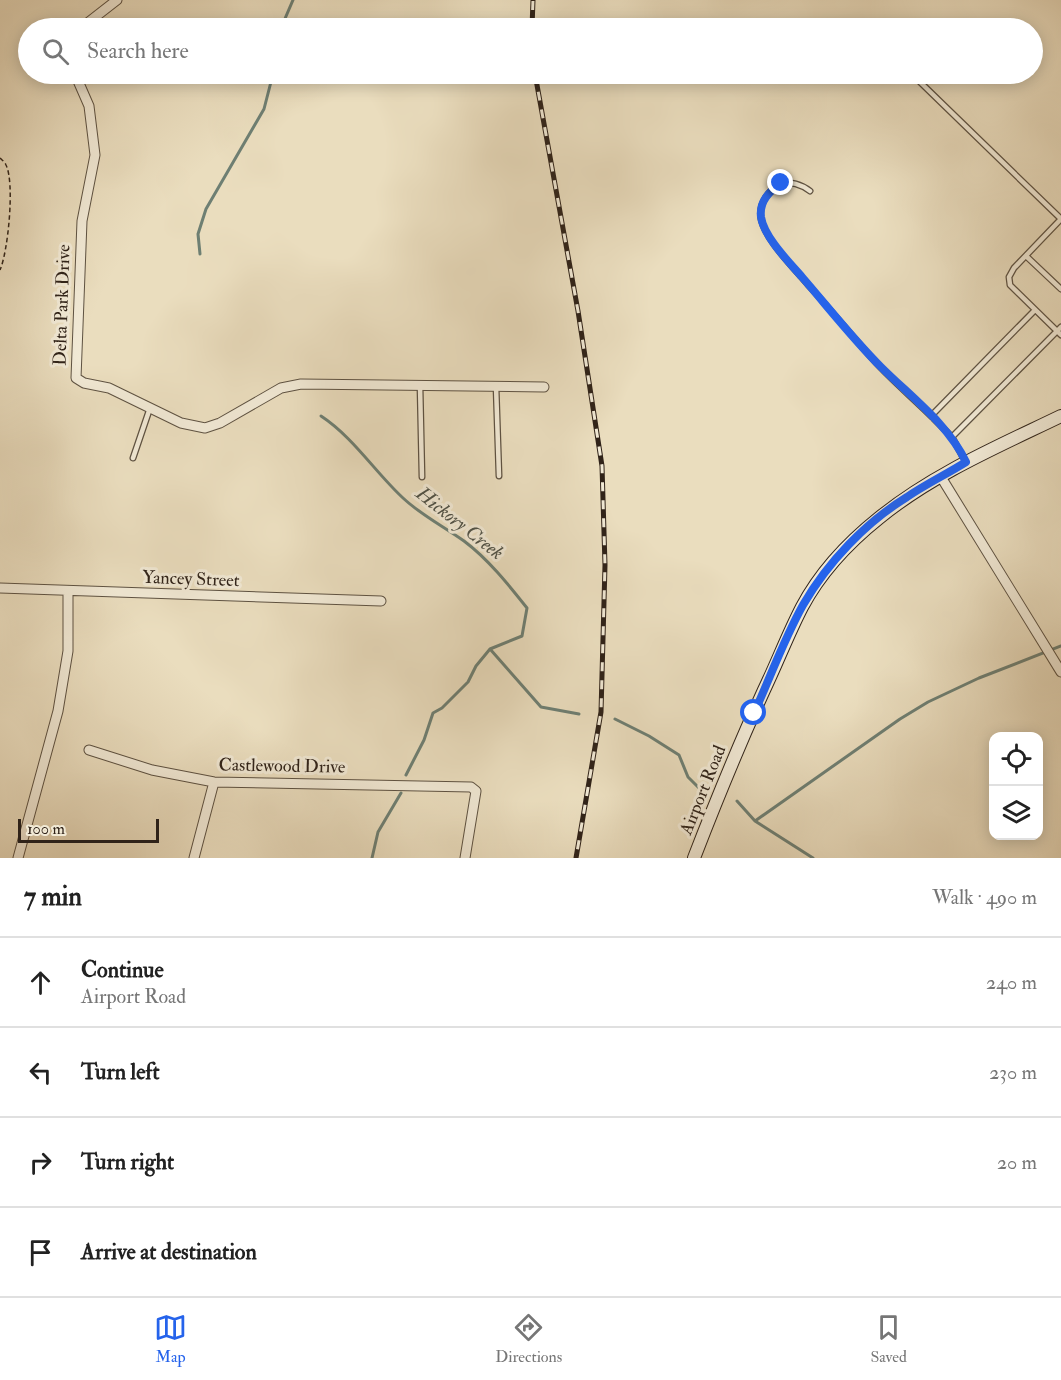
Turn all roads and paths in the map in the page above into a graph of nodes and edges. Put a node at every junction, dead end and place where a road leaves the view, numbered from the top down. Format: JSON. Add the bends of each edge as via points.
{"nodes":[{"id":1,"x":117,"y":0,"type":"edge"},
{"id":2,"x":94,"y":18,"type":"edge"},
{"id":3,"x":79,"y":84,"type":"edge"},
{"id":4,"x":922,"y":84,"type":"edge"},
{"id":5,"x":0,"y":158,"type":"edge"},
{"id":6,"x":810,"y":191,"type":"dead end"},
{"id":7,"x":1061,"y":219,"type":"edge"},
{"id":8,"x":1026,"y":256,"type":"junction"},
{"id":9,"x":0,"y":270,"type":"edge"},
{"id":10,"x":1061,"y":289,"type":"edge"},
{"id":11,"x":1035,"y":310,"type":"junction"},
{"id":12,"x":1060,"y":331,"type":"edge"},
{"id":13,"x":420,"y":385,"type":"junction"},
{"id":14,"x":496,"y":386,"type":"junction"},
{"id":15,"x":544,"y":387,"type":"dead end"},
{"id":16,"x":150,"y":408,"type":"junction"},
{"id":17,"x":1061,"y":416,"type":"edge"},
{"id":18,"x":932,"y":417,"type":"junction"},
{"id":19,"x":952,"y":437,"type":"junction"},
{"id":20,"x":133,"y":458,"type":"dead end"},
{"id":21,"x":966,"y":462,"type":"junction"},
{"id":22,"x":499,"y":476,"type":"dead end"},
{"id":23,"x":422,"y":477,"type":"dead end"},
{"id":24,"x":941,"y":477,"type":"junction"},
{"id":25,"x":0,"y":588,"type":"edge"},
{"id":26,"x":68,"y":591,"type":"junction"},
{"id":27,"x":381,"y":601,"type":"dead end"},
{"id":28,"x":1061,"y":672,"type":"edge"},
{"id":29,"x":89,"y":750,"type":"dead end"},
{"id":30,"x":213,"y":782,"type":"junction"},
{"id":31,"x":18,"y":858,"type":"edge"},
{"id":32,"x":194,"y":858,"type":"edge"},
{"id":33,"x":465,"y":858,"type":"edge"},
{"id":34,"x":694,"y":858,"type":"edge"}],
"edges":[{"from":1,"to":2,"type":"street"},
{"from":3,"to":16,"type":"street","name":"Delta Park Drive","via":[[89,106],[95,155],[82,221],[76,378],[109,388]]},
{"from":4,"to":7,"type":"lane"},
{"from":5,"to":9,"type":"path","via":[[9,180],[7,247]]},
{"from":6,"to":18,"type":"lane","via":[[796,184],[781,183],[770,191],[761,210],[761,220],[769,235],[879,366]]},
{"from":7,"to":8,"type":"lane"},
{"from":8,"to":10,"type":"lane"},
{"from":8,"to":11,"type":"lane","via":[[1008,277],[1010,285]]},
{"from":11,"to":12,"type":"lane"},
{"from":11,"to":18,"type":"lane"},
{"from":12,"to":19,"type":"lane"},
{"from":13,"to":14,"type":"street","name":"Delta Park Drive"},
{"from":13,"to":16,"type":"street","name":"Delta Park Drive","via":[[301,384],[281,388],[204,428],[181,423]]},
{"from":13,"to":23,"type":"lane"},
{"from":14,"to":15,"type":"street","name":"Delta Park Drive"},
{"from":14,"to":22,"type":"lane"},
{"from":16,"to":20,"type":"lane"},
{"from":17,"to":21,"type":"street","name":"Airport Road"},
{"from":18,"to":19,"type":"lane"},
{"from":19,"to":21,"type":"lane"},
{"from":21,"to":24,"type":"street","name":"Airport Road"},
{"from":24,"to":28,"type":"street"},
{"from":24,"to":34,"type":"street","name":"Airport Road","via":[[879,518],[816,584],[754,713]]},
{"from":25,"to":26,"type":"street","name":"Yancey Street"},
{"from":26,"to":27,"type":"street","name":"Yancey Street"},
{"from":26,"to":31,"type":"street","via":[[68,651],[58,711]]},
{"from":29,"to":30,"type":"street","name":"Castlewood Drive","via":[[152,770]]},
{"from":30,"to":32,"type":"street"},
{"from":30,"to":33,"type":"street","name":"Castlewood Drive","via":[[471,787],[476,791]]}]}
